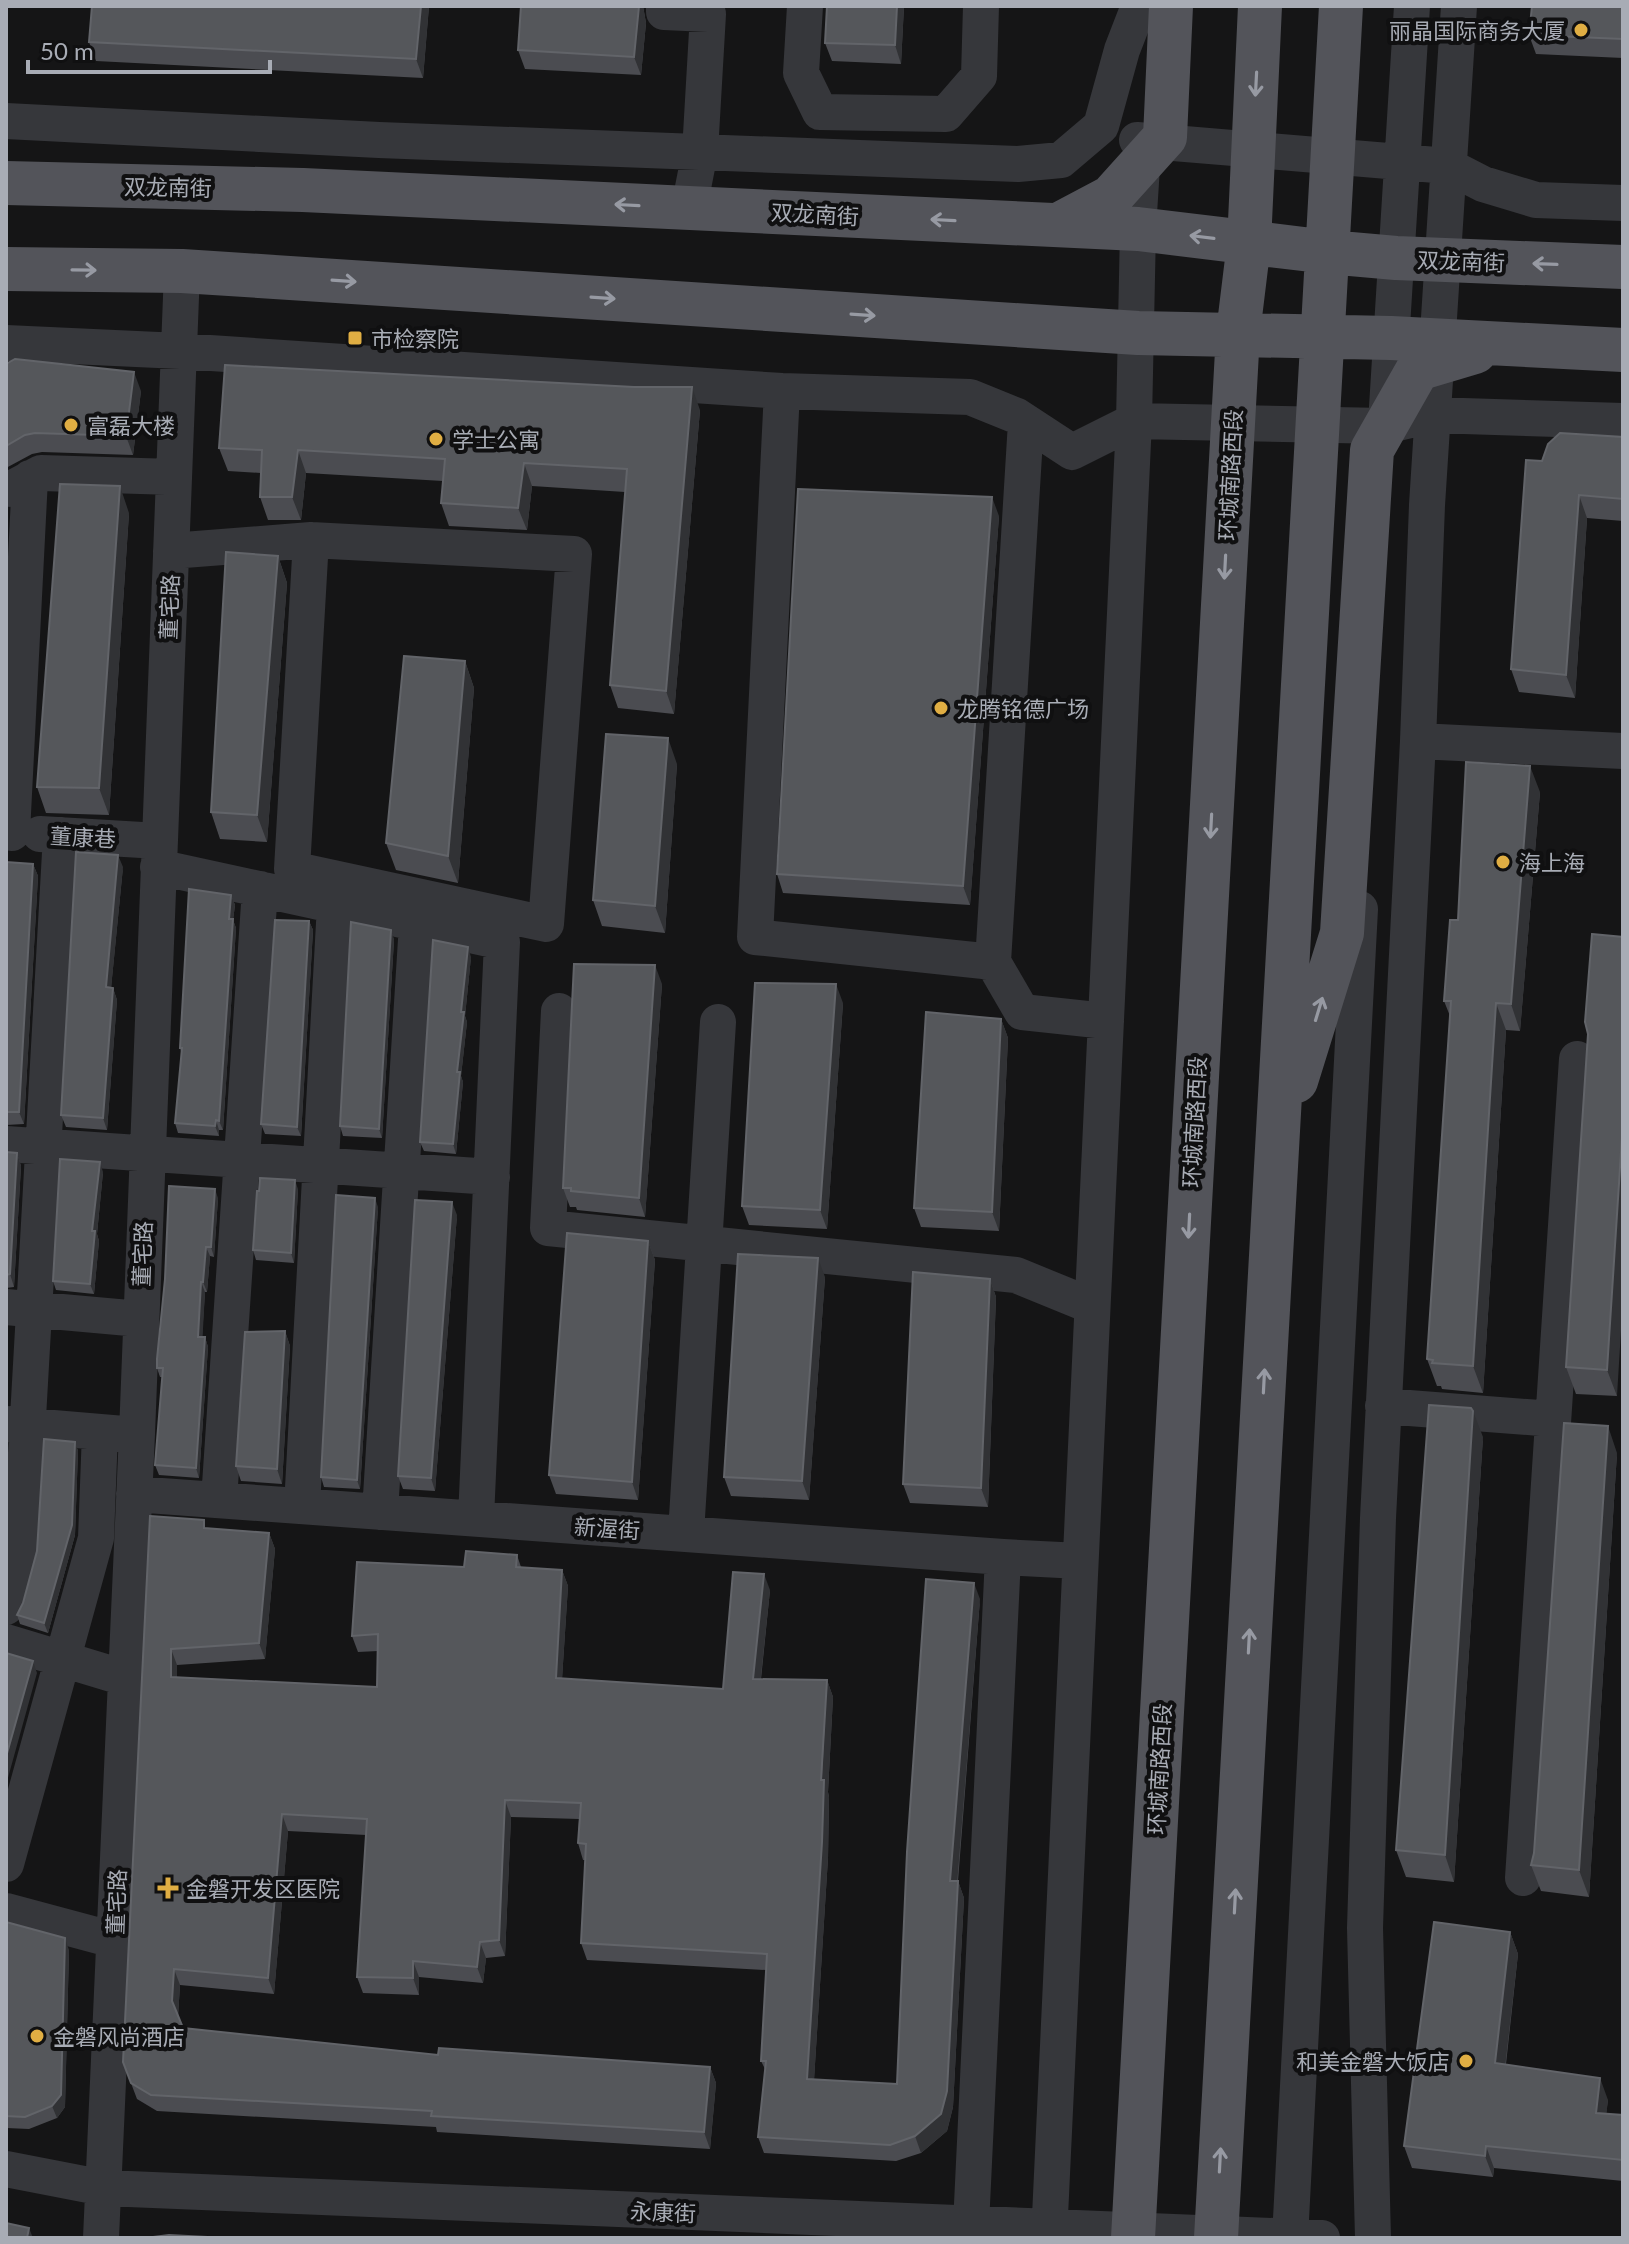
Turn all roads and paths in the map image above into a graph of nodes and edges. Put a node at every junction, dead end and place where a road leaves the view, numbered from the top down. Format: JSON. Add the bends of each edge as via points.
{"nodes":[{"id":1,"x":664,"y":6,"type":"edge"},
{"id":2,"x":805,"y":6,"type":"edge"},
{"id":3,"x":981,"y":6,"type":"edge"},
{"id":4,"x":1139,"y":6,"type":"edge"},
{"id":5,"x":1151,"y":6,"type":"edge"},
{"id":6,"x":1171,"y":6,"type":"edge"},
{"id":7,"x":1260,"y":6,"type":"edge"},
{"id":8,"x":1341,"y":6,"type":"edge"},
{"id":9,"x":1412,"y":6,"type":"edge"},
{"id":10,"x":1459,"y":6,"type":"edge"},
{"id":11,"x":6,"y":121,"type":"edge"},
{"id":12,"x":1090,"y":136,"type":"junction"},
{"id":13,"x":1149,"y":148,"type":"junction"},
{"id":14,"x":1253,"y":150,"type":"junction"},
{"id":15,"x":700,"y":152,"type":"junction"},
{"id":16,"x":1333,"y":156,"type":"junction"},
{"id":17,"x":1402,"y":162,"type":"junction"},
{"id":18,"x":1448,"y":166,"type":"junction"},
{"id":19,"x":6,"y":183,"type":"edge"},
{"id":20,"x":1623,"y":203,"type":"edge"},
{"id":21,"x":689,"y":208,"type":"junction"},
{"id":22,"x":1057,"y":225,"type":"junction"},
{"id":23,"x":1138,"y":229,"type":"junction"},
{"id":24,"x":1249,"y":243,"type":"junction"},
{"id":25,"x":1328,"y":252,"type":"junction"},
{"id":26,"x":1396,"y":258,"type":"junction"},
{"id":27,"x":1442,"y":260,"type":"junction"},
{"id":28,"x":1623,"y":267,"type":"edge"},
{"id":29,"x":6,"y":269,"type":"edge"},
{"id":30,"x":182,"y":271,"type":"junction"},
{"id":31,"x":1138,"y":333,"type":"junction"},
{"id":32,"x":1238,"y":333,"type":"junction"},
{"id":33,"x":1321,"y":336,"type":"junction"},
{"id":34,"x":1391,"y":338,"type":"junction"},
{"id":35,"x":6,"y":343,"type":"edge"},
{"id":36,"x":1623,"y":350,"type":"edge"},
{"id":37,"x":180,"y":351,"type":"junction"},
{"id":38,"x":1436,"y":352,"type":"junction"},
{"id":39,"x":782,"y":391,"type":"junction"},
{"id":40,"x":1432,"y":415,"type":"junction"},
{"id":41,"x":1134,"y":421,"type":"junction"},
{"id":42,"x":1623,"y":421,"type":"edge"},
{"id":43,"x":1026,"y":422,"type":"junction"},
{"id":44,"x":1233,"y":424,"type":"junction"},
{"id":45,"x":1316,"y":425,"type":"junction"},
{"id":46,"x":1385,"y":426,"type":"junction"},
{"id":47,"x":174,"y":477,"type":"junction"},
{"id":48,"x":18,"y":485,"type":"edge"},
{"id":49,"x":311,"y":540,"type":"junction"},
{"id":50,"x":171,"y":551,"type":"junction"},
{"id":51,"x":1418,"y":741,"type":"junction"},
{"id":52,"x":1623,"y":751,"type":"edge"},
{"id":53,"x":9,"y":832,"type":"edge"},
{"id":54,"x":61,"y":835,"type":"junction"},
{"id":55,"x":159,"y":854,"type":"junction"},
{"id":56,"x":260,"y":889,"type":"junction"},
{"id":57,"x":335,"y":905,"type":"junction"},
{"id":58,"x":417,"y":924,"type":"junction"},
{"id":59,"x":993,"y":962,"type":"junction"},
{"id":60,"x":559,"y":1011,"type":"dead end"},
{"id":61,"x":1106,"y":1021,"type":"junction"},
{"id":62,"x":718,"y":1022,"type":"dead end"},
{"id":63,"x":1577,"y":1059,"type":"dead end"},
{"id":64,"x":1278,"y":1136,"type":"junction"},
{"id":65,"x":6,"y":1144,"type":"edge"},
{"id":66,"x":44,"y":1146,"type":"junction"},
{"id":67,"x":147,"y":1153,"type":"junction"},
{"id":68,"x":242,"y":1160,"type":"junction"},
{"id":69,"x":321,"y":1165,"type":"junction"},
{"id":70,"x":402,"y":1171,"type":"junction"},
{"id":71,"x":492,"y":1177,"type":"junction"},
{"id":72,"x":705,"y":1243,"type":"junction"},
{"id":73,"x":1092,"y":1306,"type":"junction"},
{"id":74,"x":21,"y":1308,"type":"edge"},
{"id":75,"x":140,"y":1319,"type":"junction"},
{"id":76,"x":1383,"y":1406,"type":"junction"},
{"id":77,"x":1553,"y":1419,"type":"junction"},
{"id":78,"x":17,"y":1425,"type":"edge"},
{"id":79,"x":100,"y":1432,"type":"junction"},
{"id":80,"x":137,"y":1434,"type":"junction"},
{"id":81,"x":134,"y":1494,"type":"junction"},
{"id":82,"x":219,"y":1500,"type":"junction"},
{"id":83,"x":302,"y":1506,"type":"junction"},
{"id":84,"x":380,"y":1512,"type":"junction"},
{"id":85,"x":476,"y":1518,"type":"junction"},
{"id":86,"x":686,"y":1533,"type":"junction"},
{"id":87,"x":1003,"y":1557,"type":"junction"},
{"id":88,"x":1080,"y":1561,"type":"junction"},
{"id":89,"x":6,"y":1607,"type":"edge"},
{"id":90,"x":6,"y":1642,"type":"edge"},
{"id":91,"x":62,"y":1659,"type":"junction"},
{"id":92,"x":125,"y":1678,"type":"junction"},
{"id":93,"x":17,"y":1782,"type":"edge"},
{"id":94,"x":6,"y":1864,"type":"edge"},
{"id":95,"x":1523,"y":1878,"type":"dead end"},
{"id":96,"x":6,"y":1911,"type":"edge"},
{"id":97,"x":114,"y":1940,"type":"junction"},
{"id":98,"x":6,"y":2169,"type":"edge"},
{"id":99,"x":104,"y":2188,"type":"junction"},
{"id":100,"x":971,"y":2225,"type":"junction"},
{"id":101,"x":1049,"y":2233,"type":"edge"},
{"id":102,"x":1133,"y":2234,"type":"edge"},
{"id":103,"x":1216,"y":2236,"type":"edge"},
{"id":104,"x":1301,"y":2237,"type":"edge"},
{"id":105,"x":101,"y":2238,"type":"edge"},
{"id":106,"x":1373,"y":2238,"type":"edge"}],
"edges":[{"from":1,"to":15,"type":"street","via":[[664,12],[708,14]]},
{"from":2,"to":3,"type":"street","via":[[801,73],[820,112],[946,114],[979,76]]},
{"from":4,"to":12,"type":"street","via":[[1101,126]]},
{"from":5,"to":13,"type":"street"},
{"from":6,"to":13,"type":"main road","via":[[1165,137]]},
{"from":7,"to":14,"type":"main road","name":"环城南路西段","one_way":true},
{"from":8,"to":16,"type":"main road"},
{"from":9,"to":17,"type":"street"},
{"from":10,"to":18,"type":"street"},
{"from":11,"to":15,"type":"street"},
{"from":12,"to":13,"type":"street"},
{"from":12,"to":15,"type":"street","via":[[1061,160],[1018,164]]},
{"from":13,"to":14,"type":"street"},
{"from":13,"to":22,"type":"main road","via":[[1111,197]]},
{"from":13,"to":23,"type":"street"},
{"from":14,"to":16,"type":"street"},
{"from":14,"to":24,"type":"main road","name":"环城南路西段"},
{"from":15,"to":21,"type":"street"},
{"from":16,"to":17,"type":"street"},
{"from":16,"to":25,"type":"main road"},
{"from":17,"to":18,"type":"street"},
{"from":17,"to":26,"type":"street"},
{"from":18,"to":20,"type":"street","via":[[1483,184],[1536,200]]},
{"from":18,"to":27,"type":"street"},
{"from":21,"to":19,"type":"main road","name":"双龙南街","one_way":true},
{"from":22,"to":21,"type":"main road","name":"双龙南街","one_way":true},
{"from":22,"to":23,"type":"main road","name":"双龙南街"},
{"from":24,"to":23,"type":"main road","name":"双龙南街","one_way":true},
{"from":23,"to":31,"type":"street"},
{"from":24,"to":25,"type":"main road","name":"双龙南街"},
{"from":24,"to":32,"type":"main road","name":"环城南路西段"},
{"from":25,"to":26,"type":"main road","name":"双龙南街"},
{"from":25,"to":33,"type":"main road"},
{"from":26,"to":27,"type":"main road","name":"双龙南街"},
{"from":26,"to":34,"type":"street"},
{"from":28,"to":27,"type":"main road","name":"双龙南街","one_way":true},
{"from":27,"to":38,"type":"street"},
{"from":29,"to":30,"type":"main road","one_way":true},
{"from":30,"to":31,"type":"main road","one_way":true},
{"from":30,"to":37,"type":"street","name":"董宅路"},
{"from":31,"to":32,"type":"main road"},
{"from":31,"to":41,"type":"street"},
{"from":32,"to":33,"type":"main road"},
{"from":32,"to":44,"type":"main road","name":"环城南路西段"},
{"from":33,"to":34,"type":"main road"},
{"from":33,"to":45,"type":"main road"},
{"from":34,"to":38,"type":"main road"},
{"from":34,"to":46,"type":"street"},
{"from":35,"to":37,"type":"street"},
{"from":36,"to":38,"type":"main road","via":[[1500,345]]},
{"from":37,"to":39,"type":"street"},
{"from":37,"to":47,"type":"street","name":"董宅路"},
{"from":38,"to":40,"type":"street"},
{"from":38,"to":46,"type":"main road","via":[[1418,369]]},
{"from":39,"to":43,"type":"street","via":[[970,397]]},
{"from":39,"to":59,"type":"street","via":[[755,937]]},
{"from":40,"to":42,"type":"street"},
{"from":40,"to":46,"type":"street"},
{"from":40,"to":51,"type":"street"},
{"from":41,"to":43,"type":"street","via":[[1072,452]]},
{"from":41,"to":44,"type":"street"},
{"from":41,"to":61,"type":"street"},
{"from":43,"to":59,"type":"street"},
{"from":44,"to":45,"type":"street"},
{"from":44,"to":102,"type":"main road","name":"环城南路西段","one_way":true},
{"from":45,"to":46,"type":"street"},
{"from":45,"to":64,"type":"main road"},
{"from":64,"to":46,"type":"main road","one_way":true,"via":[[1342,933],[1372,450]]},
{"from":46,"to":104,"type":"street"},
{"from":47,"to":48,"type":"street","via":[[41,473]]},
{"from":47,"to":50,"type":"street","name":"董宅路"},
{"from":48,"to":53,"type":"street"},
{"from":49,"to":49,"type":"street","via":[[574,554],[546,924],[292,869]]},
{"from":49,"to":50,"type":"street"},
{"from":50,"to":55,"type":"street","name":"董宅路"},
{"from":51,"to":52,"type":"street"},
{"from":51,"to":76,"type":"street"},
{"from":53,"to":54,"type":"street","name":"董康巷"},
{"from":54,"to":55,"type":"street","name":"董康巷"},
{"from":54,"to":66,"type":"street"},
{"from":55,"to":56,"type":"street","name":"董康巷"},
{"from":55,"to":67,"type":"street","name":"董宅路"},
{"from":56,"to":57,"type":"street","name":"董康巷"},
{"from":56,"to":68,"type":"street"},
{"from":57,"to":58,"type":"street","name":"董康巷"},
{"from":57,"to":69,"type":"street"},
{"from":58,"to":70,"type":"street"},
{"from":58,"to":71,"type":"street","name":"董康巷","via":[[502,942]]},
{"from":59,"to":61,"type":"street","via":[[1022,1012]]},
{"from":60,"to":72,"type":"street","via":[[548,1228]]},
{"from":61,"to":73,"type":"street"},
{"from":62,"to":72,"type":"street"},
{"from":63,"to":77,"type":"street"},
{"from":103,"to":64,"type":"main road","one_way":true},
{"from":65,"to":66,"type":"street"},
{"from":66,"to":67,"type":"street"},
{"from":66,"to":74,"type":"street"},
{"from":67,"to":68,"type":"street"},
{"from":67,"to":75,"type":"street","name":"董宅路"},
{"from":68,"to":69,"type":"street"},
{"from":68,"to":82,"type":"street"},
{"from":69,"to":70,"type":"street"},
{"from":69,"to":83,"type":"street"},
{"from":70,"to":71,"type":"street"},
{"from":70,"to":84,"type":"street"},
{"from":71,"to":85,"type":"street"},
{"from":72,"to":73,"type":"street","via":[[1016,1275]]},
{"from":72,"to":86,"type":"street"},
{"from":73,"to":88,"type":"street"},
{"from":74,"to":75,"type":"street"},
{"from":74,"to":78,"type":"street"},
{"from":75,"to":80,"type":"street","name":"董宅路"},
{"from":76,"to":77,"type":"street"},
{"from":76,"to":106,"type":"street","via":[[1365,1928]]},
{"from":77,"to":95,"type":"street"},
{"from":78,"to":79,"type":"street"},
{"from":78,"to":89,"type":"street","via":[[20,1559]]},
{"from":79,"to":80,"type":"street"},
{"from":79,"to":91,"type":"street","via":[[96,1538]]},
{"from":80,"to":81,"type":"street","name":"董宅路"},
{"from":81,"to":82,"type":"street","name":"新渥街"},
{"from":81,"to":92,"type":"street","name":"董宅路"},
{"from":82,"to":83,"type":"street","name":"新渥街"},
{"from":83,"to":84,"type":"street","name":"新渥街"},
{"from":84,"to":85,"type":"street","name":"新渥街"},
{"from":85,"to":86,"type":"street","name":"新渥街"},
{"from":86,"to":87,"type":"street","name":"新渥街"},
{"from":87,"to":88,"type":"street","name":"新渥街"},
{"from":87,"to":100,"type":"street"},
{"from":88,"to":101,"type":"street"},
{"from":90,"to":91,"type":"street"},
{"from":91,"to":92,"type":"street"},
{"from":91,"to":93,"type":"street"},
{"from":92,"to":97,"type":"street","name":"董宅路"},
{"from":93,"to":94,"type":"street"},
{"from":96,"to":97,"type":"street"},
{"from":97,"to":99,"type":"street","name":"董宅路"},
{"from":98,"to":99,"type":"street","name":"永康街"},
{"from":99,"to":100,"type":"street","name":"永康街"},
{"from":99,"to":105,"type":"street","name":"董宅路"},
{"from":100,"to":101,"type":"street","name":"永康街"},
{"from":101,"to":102,"type":"street","name":"永康街"},
{"from":102,"to":103,"type":"street","name":"永康街"},
{"from":103,"to":104,"type":"street","name":"永康街"}]}
